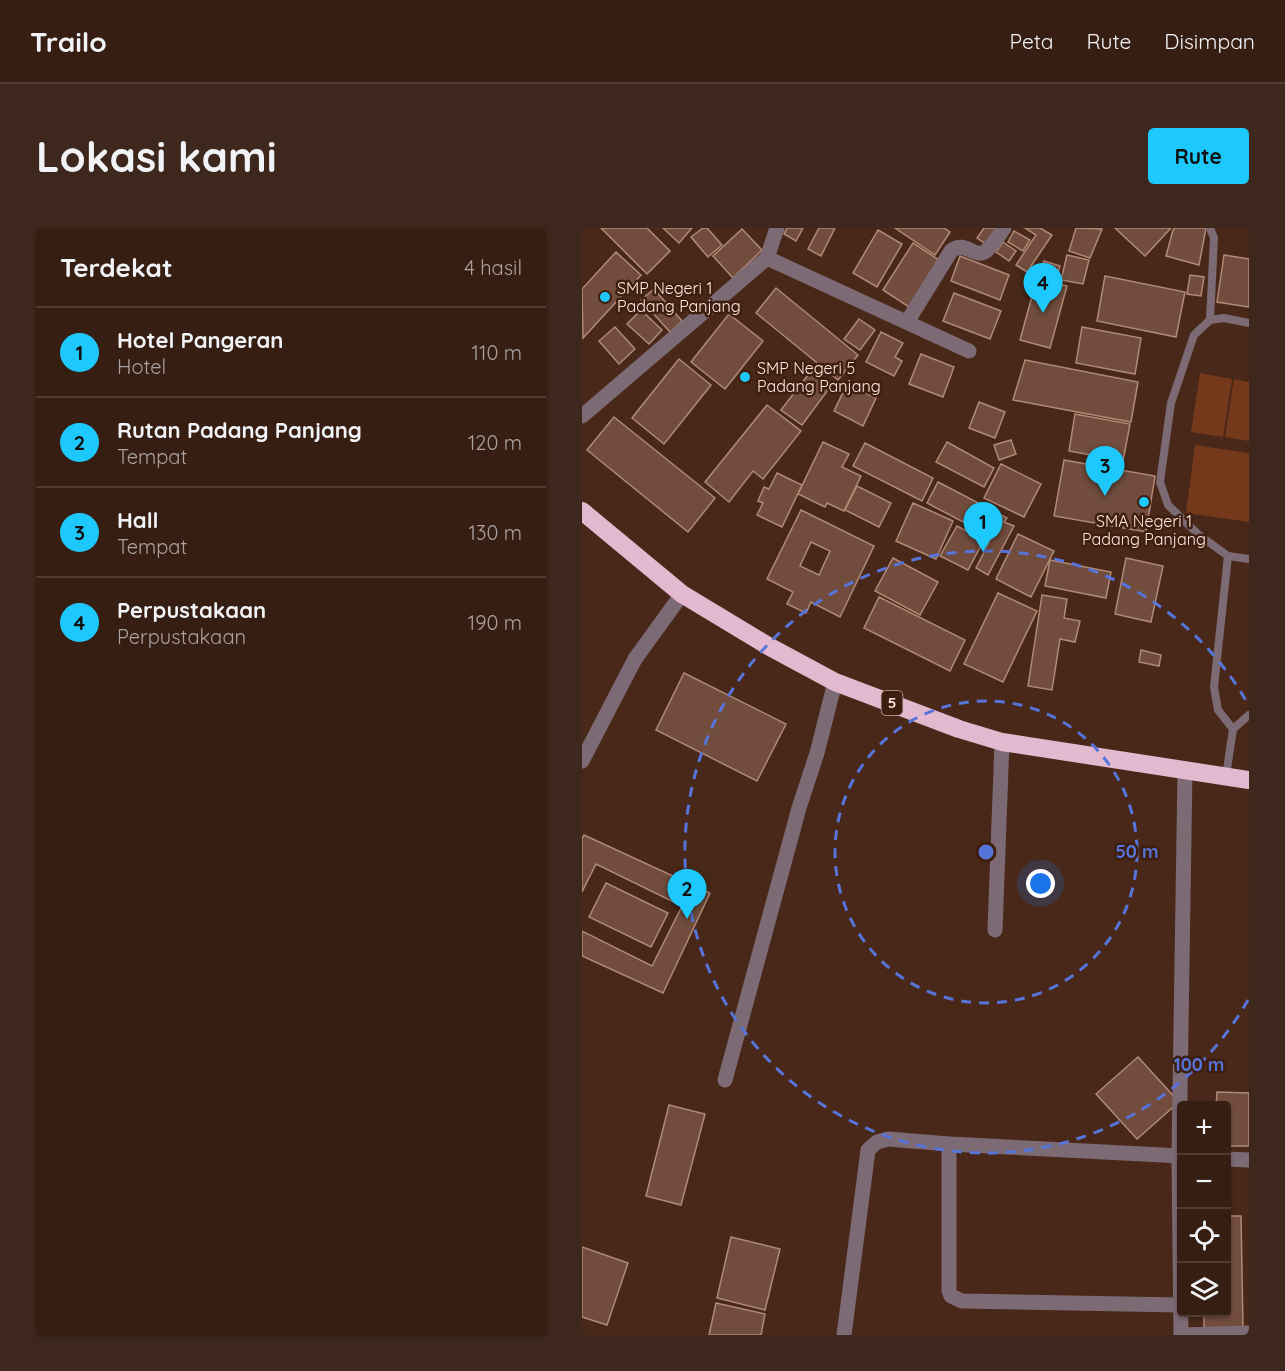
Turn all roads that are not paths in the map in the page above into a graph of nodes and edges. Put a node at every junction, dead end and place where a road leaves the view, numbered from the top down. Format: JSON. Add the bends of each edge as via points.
{"nodes":[{"id":1,"x":777,"y":228,"type":"edge"},
{"id":2,"x":1004,"y":228,"type":"edge"},
{"id":3,"x":1210,"y":228,"type":"edge"},
{"id":4,"x":767,"y":258,"type":"junction"},
{"id":5,"x":1210,"y":320,"type":"junction"},
{"id":6,"x":907,"y":322,"type":"junction"},
{"id":7,"x":1249,"y":323,"type":"edge"},
{"id":8,"x":969,"y":351,"type":"dead end"},
{"id":9,"x":582,"y":416,"type":"edge"},
{"id":10,"x":582,"y":511,"type":"edge"},
{"id":11,"x":1228,"y":556,"type":"junction"},
{"id":12,"x":1249,"y":560,"type":"edge"},
{"id":13,"x":682,"y":594,"type":"junction"},
{"id":14,"x":835,"y":682,"type":"junction"},
{"id":15,"x":1249,"y":715,"type":"edge"},
{"id":16,"x":1233,"y":729,"type":"junction"},
{"id":17,"x":1002,"y":742,"type":"junction"},
{"id":18,"x":582,"y":761,"type":"edge"},
{"id":19,"x":1185,"y":771,"type":"junction"},
{"id":20,"x":1226,"y":776,"type":"junction"},
{"id":21,"x":1249,"y":780,"type":"edge"},
{"id":22,"x":995,"y":930,"type":"dead end"},
{"id":23,"x":725,"y":1080,"type":"dead end"},
{"id":24,"x":950,"y":1144,"type":"junction"},
{"id":25,"x":1180,"y":1155,"type":"edge"},
{"id":26,"x":1177,"y":1156,"type":"edge"},
{"id":27,"x":1231,"y":1159,"type":"edge"},
{"id":28,"x":1249,"y":1160,"type":"edge"},
{"id":29,"x":1180,"y":1209,"type":"edge"},
{"id":30,"x":1180,"y":1263,"type":"edge"},
{"id":31,"x":1177,"y":1305,"type":"edge"},
{"id":32,"x":1180,"y":1317,"type":"edge"},
{"id":33,"x":1249,"y":1333,"type":"edge"},
{"id":34,"x":844,"y":1335,"type":"edge"},
{"id":35,"x":1181,"y":1335,"type":"edge"}],
"edges":[{"from":1,"to":4,"type":"street"},
{"from":2,"to":6,"type":"street","via":[[982,253],[962,246],[951,251]]},
{"from":3,"to":5,"type":"lane","via":[[1214,238]]},
{"from":4,"to":6,"type":"street"},
{"from":4,"to":9,"type":"street"},
{"from":5,"to":7,"type":"lane","via":[[1224,318]]},
{"from":5,"to":11,"type":"lane","via":[[1194,335],[1171,403],[1160,482],[1168,505]]},
{"from":6,"to":8,"type":"street"},
{"from":10,"to":13,"type":"highway","number":"5"},
{"from":11,"to":12,"type":"lane"},
{"from":11,"to":16,"type":"lane","via":[[1214,687],[1218,710]]},
{"from":13,"to":14,"type":"highway","number":"5"},
{"from":13,"to":18,"type":"street","via":[[634,659]]},
{"from":14,"to":17,"type":"highway","number":"5"},
{"from":14,"to":23,"type":"street"},
{"from":15,"to":16,"type":"lane"},
{"from":16,"to":20,"type":"lane"},
{"from":17,"to":19,"type":"highway","number":"5"},
{"from":17,"to":22,"type":"street"},
{"from":19,"to":20,"type":"highway","number":"5"},
{"from":19,"to":25,"type":"street"},
{"from":20,"to":21,"type":"highway","number":"5"},
{"from":24,"to":26,"type":"street"},
{"from":24,"to":31,"type":"street","via":[[951,1296],[962,1301]]},
{"from":24,"to":34,"type":"street","via":[[888,1139],[868,1150]]},
{"from":27,"to":28,"type":"street"},
{"from":29,"to":30,"type":"street"},
{"from":32,"to":35,"type":"street"},
{"from":33,"to":35,"type":"street"}]}
